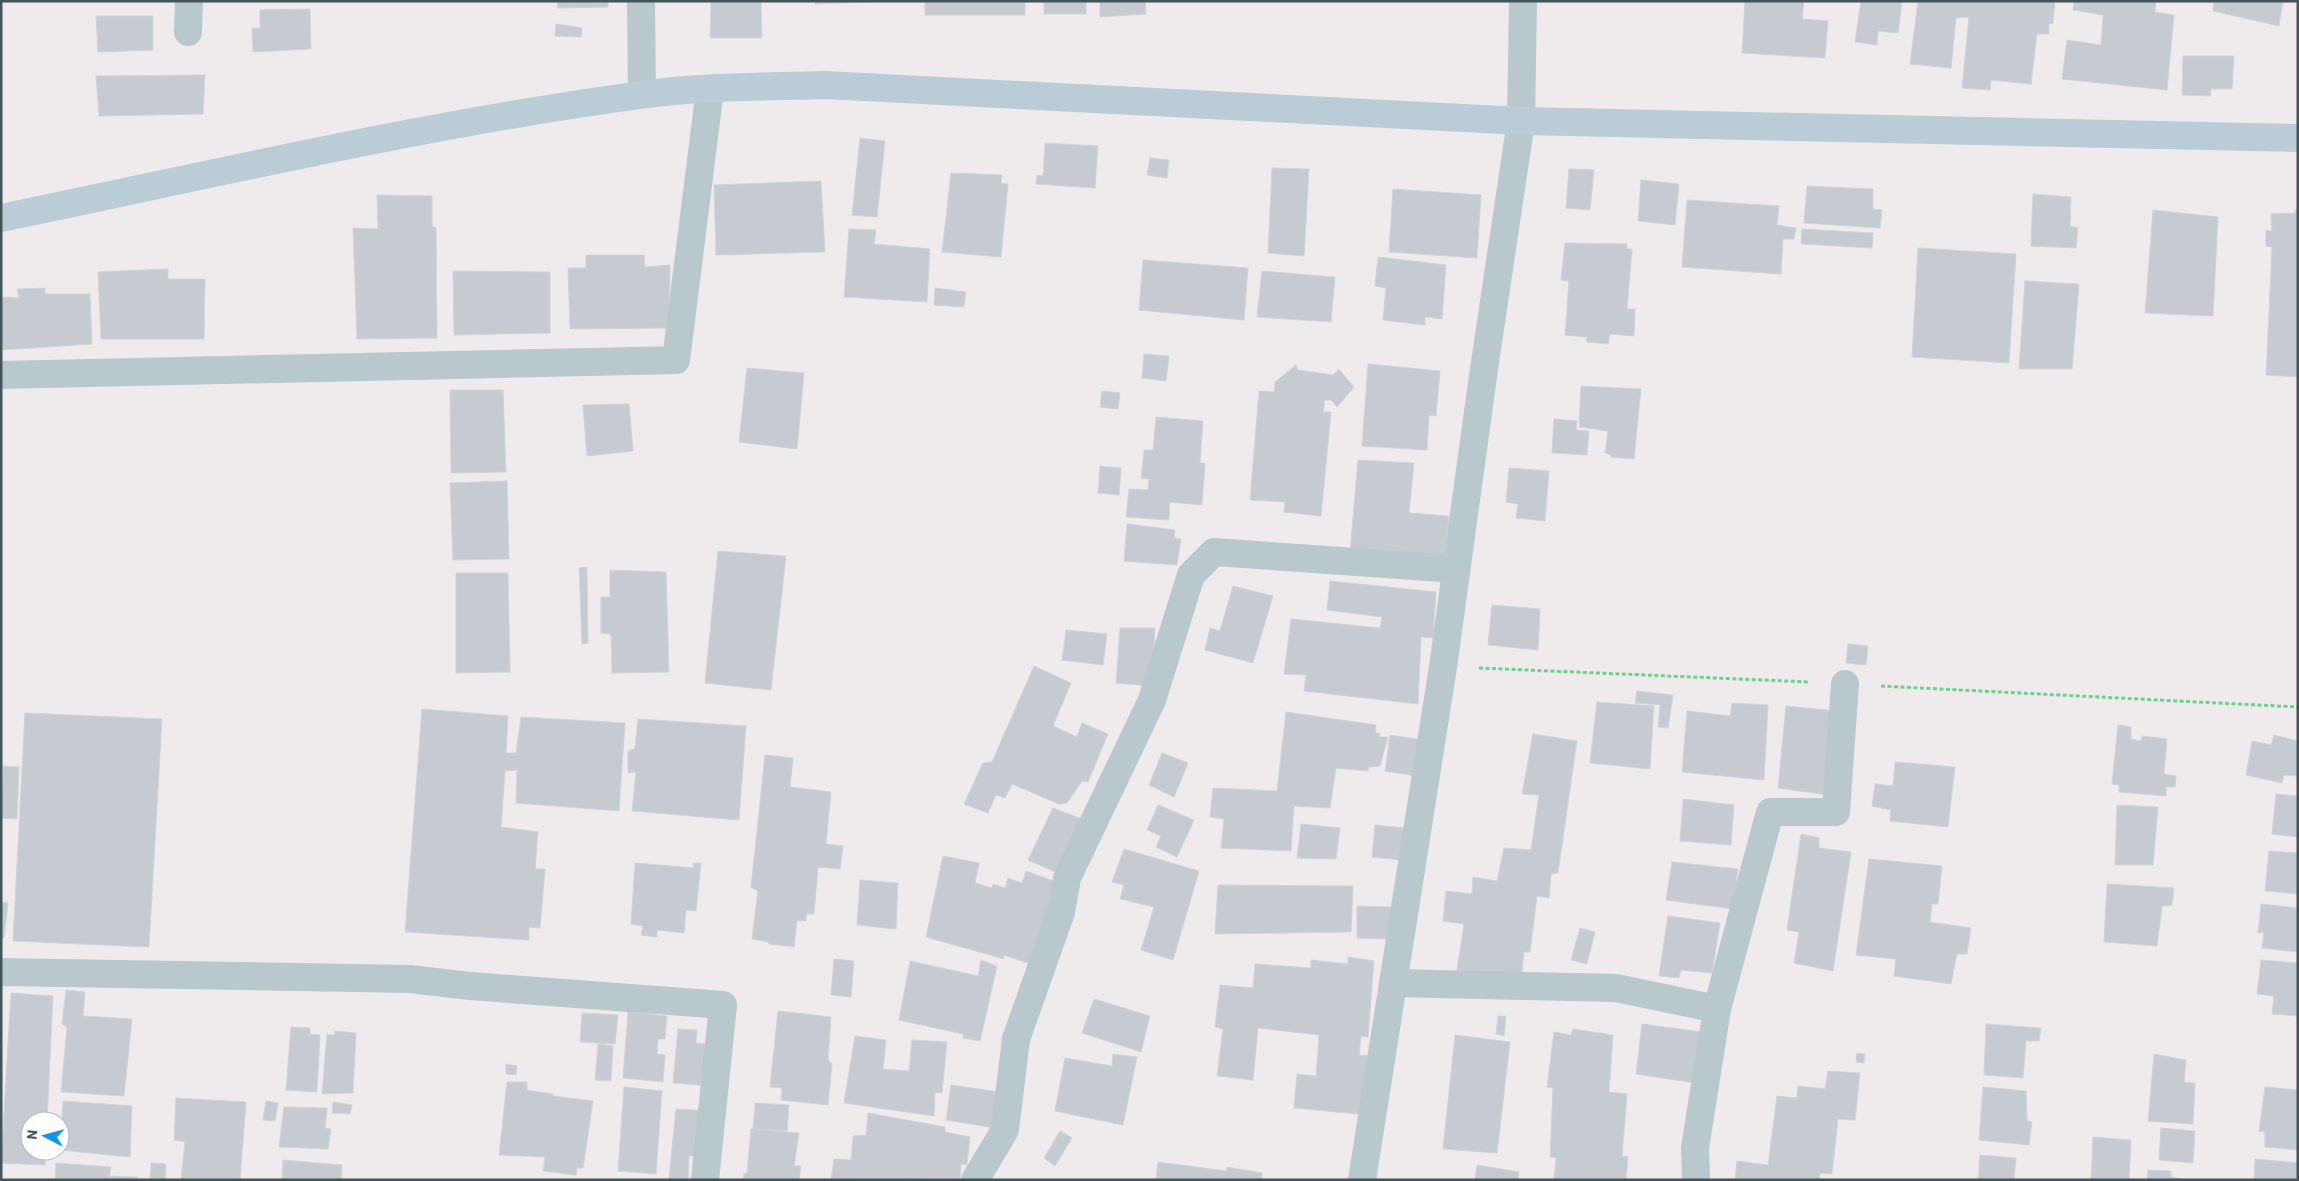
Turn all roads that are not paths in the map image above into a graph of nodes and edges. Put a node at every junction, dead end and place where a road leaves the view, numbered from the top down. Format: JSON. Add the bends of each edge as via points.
{"nodes":[{"id":1,"x":189,"y":1,"type":"edge"},
{"id":2,"x":641,"y":1,"type":"edge"},
{"id":3,"x":1523,"y":1,"type":"edge"},
{"id":4,"x":188,"y":32,"type":"dead end"},
{"id":5,"x":710,"y":89,"type":"junction"},
{"id":6,"x":642,"y":94,"type":"junction"},
{"id":7,"x":1521,"y":121,"type":"junction"},
{"id":8,"x":2298,"y":138,"type":"edge"},
{"id":9,"x":1,"y":218,"type":"edge"},
{"id":10,"x":1,"y":375,"type":"edge"},
{"id":11,"x":1456,"y":569,"type":"junction"},
{"id":12,"x":1845,"y":684,"type":"dead end"},
{"id":13,"x":1,"y":972,"type":"edge"},
{"id":14,"x":1393,"y":983,"type":"junction"},
{"id":15,"x":1718,"y":1010,"type":"junction"},
{"id":16,"x":705,"y":1180,"type":"edge"},
{"id":17,"x":975,"y":1180,"type":"edge"},
{"id":18,"x":1362,"y":1180,"type":"edge"},
{"id":19,"x":1696,"y":1180,"type":"edge"}],
"edges":[{"from":1,"to":4,"type":"street"},
{"from":2,"to":6,"type":"street"},
{"from":3,"to":7,"type":"street"},
{"from":5,"to":6,"type":"street"},
{"from":5,"to":7,"type":"street","via":[[826,85]]},
{"from":5,"to":10,"type":"street","via":[[676,360]]},
{"from":6,"to":9,"type":"street","via":[[436,128]]},
{"from":7,"to":8,"type":"street"},
{"from":7,"to":11,"type":"street"},
{"from":11,"to":14,"type":"street"},
{"from":11,"to":17,"type":"street","via":[[1214,552],[1191,575],[1152,700],[1067,878],[1061,912],[1016,1039],[1005,1130]]},
{"from":12,"to":15,"type":"street","via":[[1836,812],[1770,812]]},
{"from":13,"to":16,"type":"street","via":[[410,979],[723,1005]]},
{"from":14,"to":15,"type":"street","via":[[1616,988]]},
{"from":14,"to":18,"type":"street"},
{"from":15,"to":19,"type":"street","via":[[1695,1148]]}]}
